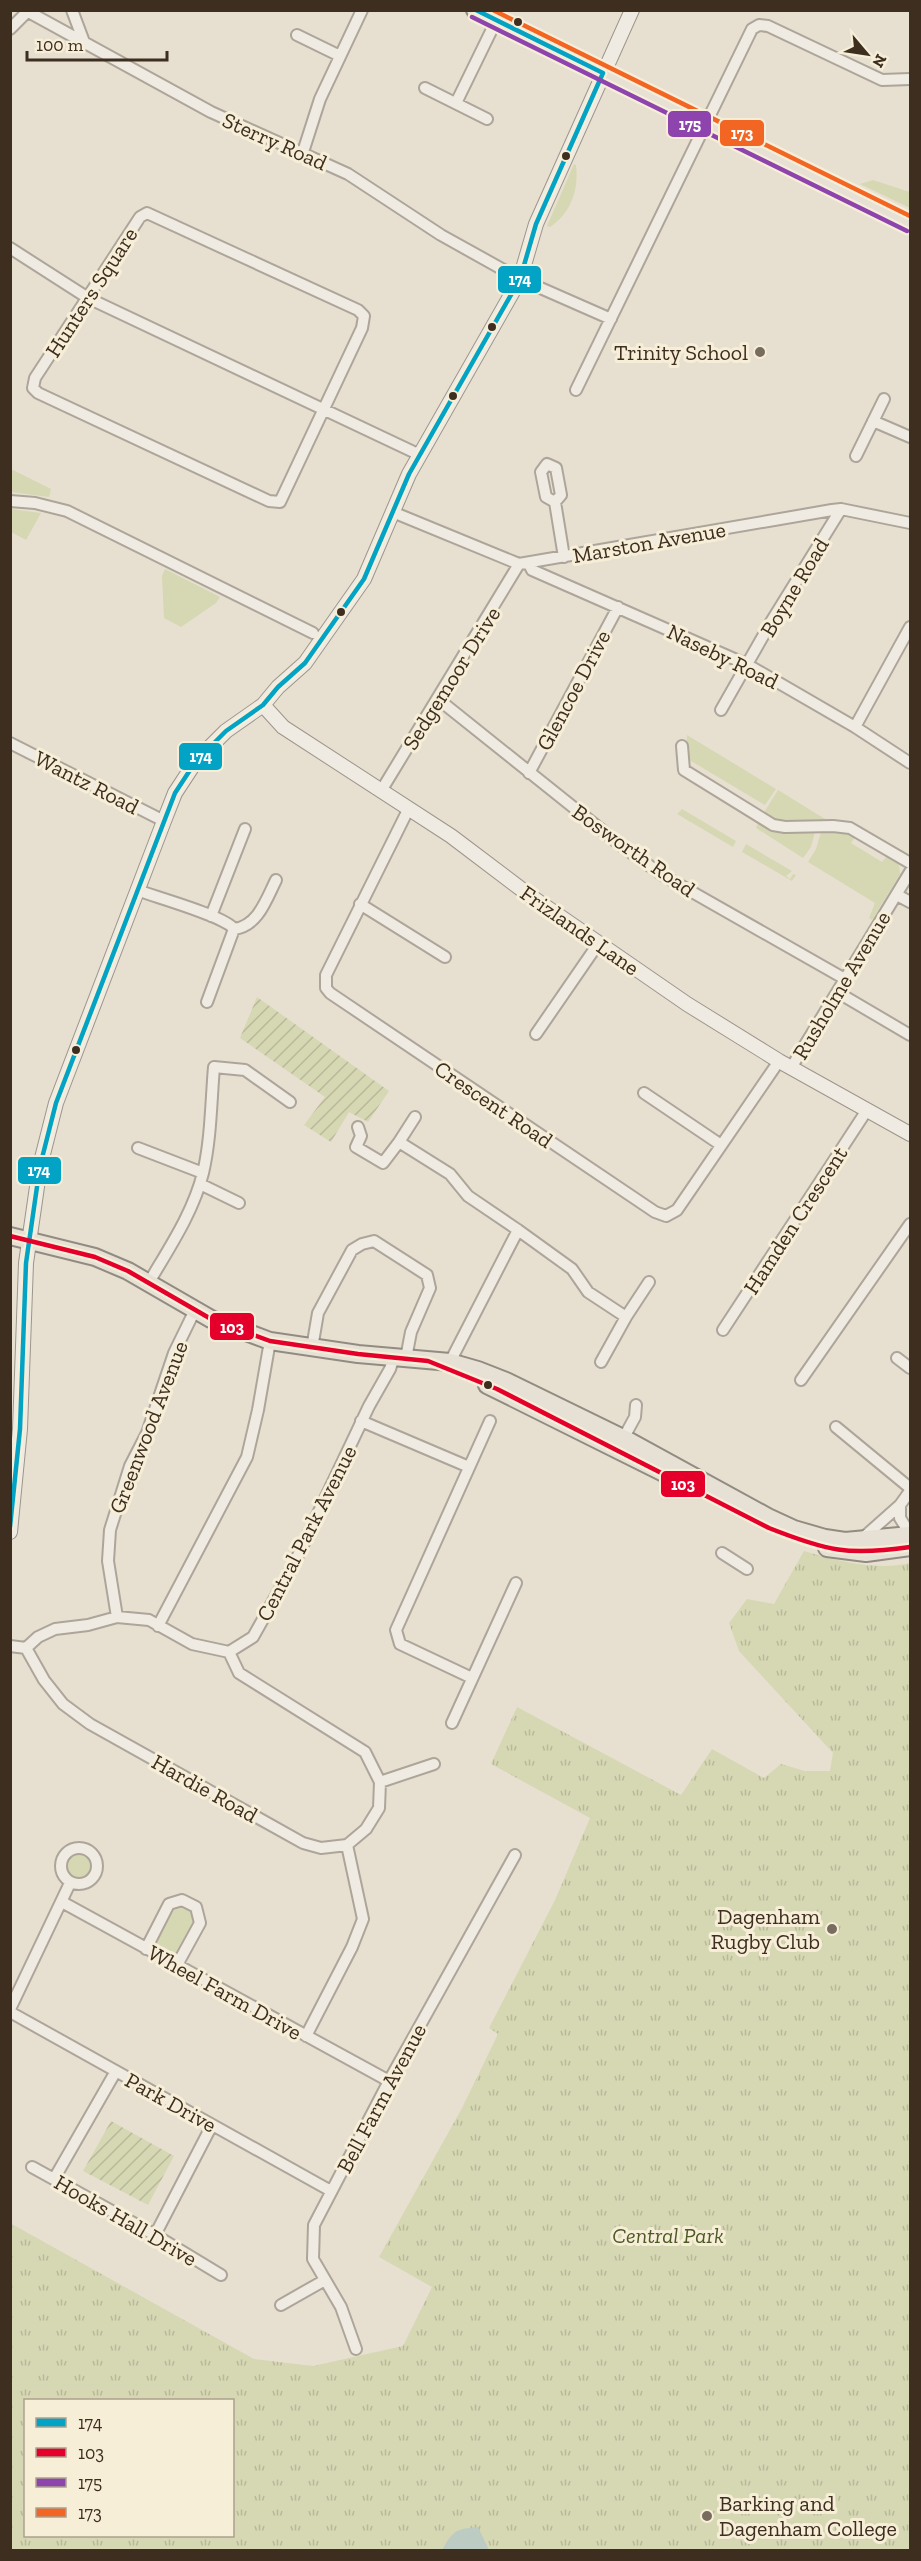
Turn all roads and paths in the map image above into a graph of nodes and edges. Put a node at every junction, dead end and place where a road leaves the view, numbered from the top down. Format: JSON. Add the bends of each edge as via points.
{"nodes":[{"id":1,"x":72,"y":10,"type":"edge"},
{"id":2,"x":363,"y":10,"type":"edge"},
{"id":3,"x":475,"y":10,"type":"edge"},
{"id":4,"x":632,"y":10,"type":"edge"},
{"id":5,"x":28,"y":11,"type":"edge"},
{"id":6,"x":496,"y":21,"type":"junction"},
{"id":7,"x":10,"y":29,"type":"edge"},
{"id":8,"x":297,"y":35,"type":"dead end"},
{"id":9,"x":84,"y":42,"type":"junction"},
{"id":10,"x":340,"y":56,"type":"junction"},
{"id":11,"x":603,"y":73,"type":"junction"},
{"id":12,"x":910,"y":79,"type":"edge"},
{"id":13,"x":425,"y":88,"type":"dead end"},
{"id":14,"x":456,"y":103,"type":"junction"},
{"id":15,"x":488,"y":119,"type":"dead end"},
{"id":16,"x":706,"y":124,"type":"junction"},
{"id":17,"x":303,"y":152,"type":"junction"},
{"id":18,"x":910,"y":224,"type":"edge"},
{"id":19,"x":10,"y":248,"type":"edge"},
{"id":20,"x":520,"y":279,"type":"junction"},
{"id":21,"x":88,"y":298,"type":"junction"},
{"id":22,"x":611,"y":319,"type":"junction"},
{"id":23,"x":576,"y":390,"type":"dead end"},
{"id":24,"x":884,"y":399,"type":"dead end"},
{"id":25,"x":324,"y":410,"type":"junction"},
{"id":26,"x":873,"y":421,"type":"junction"},
{"id":27,"x":910,"y":437,"type":"edge"},
{"id":28,"x":420,"y":455,"type":"junction"},
{"id":29,"x":856,"y":456,"type":"dead end"},
{"id":30,"x":10,"y":501,"type":"edge"},
{"id":31,"x":555,"y":502,"type":"dead end"},
{"id":32,"x":841,"y":509,"type":"junction"},
{"id":33,"x":394,"y":513,"type":"junction"},
{"id":34,"x":910,"y":523,"type":"edge"},
{"id":35,"x":564,"y":557,"type":"junction"},
{"id":36,"x":524,"y":564,"type":"junction"},
{"id":37,"x":618,"y":607,"type":"junction"},
{"id":38,"x":910,"y":627,"type":"edge"},
{"id":39,"x":312,"y":633,"type":"dead end"},
{"id":40,"x":748,"y":665,"type":"junction"},
{"id":41,"x":438,"y":699,"type":"junction"},
{"id":42,"x":263,"y":705,"type":"junction"},
{"id":43,"x":722,"y":710,"type":"dead end"},
{"id":44,"x":855,"y":727,"type":"junction"},
{"id":45,"x":10,"y":743,"type":"edge"},
{"id":46,"x":682,"y":746,"type":"dead end"},
{"id":47,"x":910,"y":763,"type":"edge"},
{"id":48,"x":528,"y":773,"type":"junction"},
{"id":49,"x":381,"y":790,"type":"junction"},
{"id":50,"x":409,"y":808,"type":"junction"},
{"id":51,"x":164,"y":821,"type":"junction"},
{"id":52,"x":245,"y":829,"type":"dead end"},
{"id":53,"x":910,"y":863,"type":"edge"},
{"id":54,"x":910,"y":872,"type":"edge"},
{"id":55,"x":276,"y":880,"type":"dead end"},
{"id":56,"x":137,"y":890,"type":"junction"},
{"id":57,"x":897,"y":895,"type":"junction"},
{"id":58,"x":910,"y":902,"type":"edge"},
{"id":59,"x":360,"y":904,"type":"junction"},
{"id":60,"x":212,"y":916,"type":"junction"},
{"id":61,"x":234,"y":929,"type":"junction"},
{"id":62,"x":598,"y":944,"type":"junction"},
{"id":63,"x":444,"y":957,"type":"dead end"},
{"id":64,"x":845,"y":979,"type":"junction"},
{"id":65,"x":837,"y":992,"type":"junction"},
{"id":66,"x":207,"y":1002,"type":"dead end"},
{"id":67,"x":536,"y":1034,"type":"dead end"},
{"id":68,"x":910,"y":1035,"type":"edge"},
{"id":69,"x":785,"y":1064,"type":"junction"},
{"id":70,"x":644,"y":1093,"type":"dead end"},
{"id":71,"x":290,"y":1102,"type":"dead end"},
{"id":72,"x":867,"y":1110,"type":"junction"},
{"id":73,"x":415,"y":1117,"type":"dead end"},
{"id":74,"x":358,"y":1127,"type":"dead end"},
{"id":75,"x":910,"y":1134,"type":"edge"},
{"id":76,"x":399,"y":1142,"type":"junction"},
{"id":77,"x":721,"y":1145,"type":"junction"},
{"id":78,"x":138,"y":1148,"type":"dead end"},
{"id":79,"x":201,"y":1179,"type":"junction"},
{"id":80,"x":239,"y":1203,"type":"dead end"},
{"id":81,"x":910,"y":1224,"type":"edge"},
{"id":82,"x":518,"y":1230,"type":"junction"},
{"id":83,"x":10,"y":1236,"type":"edge"},
{"id":84,"x":28,"y":1240,"type":"junction"},
{"id":85,"x":649,"y":1282,"type":"dead end"},
{"id":86,"x":148,"y":1284,"type":"junction"},
{"id":87,"x":195,"y":1310,"type":"junction"},
{"id":88,"x":626,"y":1317,"type":"junction"},
{"id":89,"x":723,"y":1330,"type":"dead end"},
{"id":90,"x":270,"y":1341,"type":"junction"},
{"id":91,"x":312,"y":1348,"type":"junction"},
{"id":92,"x":400,"y":1358,"type":"junction"},
{"id":93,"x":897,"y":1358,"type":"dead end"},
{"id":94,"x":428,"y":1361,"type":"junction"},
{"id":95,"x":450,"y":1362,"type":"junction"},
{"id":96,"x":601,"y":1362,"type":"dead end"},
{"id":97,"x":910,"y":1368,"type":"edge"},
{"id":98,"x":16,"y":1369,"type":"edge"},
{"id":99,"x":801,"y":1380,"type":"dead end"},
{"id":100,"x":636,"y":1405,"type":"dead end"},
{"id":101,"x":361,"y":1421,"type":"junction"},
{"id":102,"x":490,"y":1421,"type":"dead end"},
{"id":103,"x":836,"y":1427,"type":"dead end"},
{"id":104,"x":623,"y":1439,"type":"junction"},
{"id":105,"x":469,"y":1467,"type":"junction"},
{"id":106,"x":910,"y":1490,"type":"edge"},
{"id":107,"x":900,"y":1505,"type":"junction"},
{"id":108,"x":10,"y":1532,"type":"edge"},
{"id":109,"x":910,"y":1534,"type":"edge"},
{"id":110,"x":857,"y":1541,"type":"junction"},
{"id":111,"x":910,"y":1547,"type":"edge"},
{"id":112,"x":722,"y":1553,"type":"dead end"},
{"id":113,"x":747,"y":1569,"type":"dead end"},
{"id":114,"x":516,"y":1583,"type":"dead end"},
{"id":115,"x":117,"y":1617,"type":"junction"},
{"id":116,"x":158,"y":1626,"type":"junction"},
{"id":117,"x":10,"y":1646,"type":"edge"},
{"id":118,"x":26,"y":1648,"type":"junction"},
{"id":119,"x":229,"y":1652,"type":"junction"},
{"id":120,"x":472,"y":1678,"type":"junction"},
{"id":121,"x":452,"y":1723,"type":"dead end"},
{"id":122,"x":434,"y":1764,"type":"dead end"},
{"id":123,"x":380,"y":1782,"type":"junction"},
{"id":124,"x":347,"y":1845,"type":"junction"},
{"id":125,"x":515,"y":1855,"type":"dead end"},
{"id":126,"x":70,"y":1883,"type":"dead end"},
{"id":127,"x":62,"y":1902,"type":"junction"},
{"id":128,"x":146,"y":1948,"type":"junction"},
{"id":129,"x":177,"y":1965,"type":"junction"},
{"id":130,"x":10,"y":2011,"type":"edge"},
{"id":131,"x":306,"y":2036,"type":"junction"},
{"id":132,"x":116,"y":2071,"type":"junction"},
{"id":133,"x":389,"y":2081,"type":"junction"},
{"id":134,"x":212,"y":2125,"type":"junction"},
{"id":135,"x":32,"y":2167,"type":"dead end"},
{"id":136,"x":54,"y":2179,"type":"junction"},
{"id":137,"x":331,"y":2191,"type":"junction"},
{"id":138,"x":155,"y":2235,"type":"junction"},
{"id":139,"x":220,"y":2275,"type":"dead end"},
{"id":140,"x":324,"y":2280,"type":"junction"},
{"id":141,"x":281,"y":2305,"type":"dead end"},
{"id":142,"x":356,"y":2349,"type":"dead end"}],
"edges":[{"from":1,"to":9,"type":"street"},
{"from":2,"to":10,"type":"street"},
{"from":3,"to":6,"type":"main road"},
{"from":4,"to":11,"type":"street"},
{"from":5,"to":7,"type":"street"},
{"from":5,"to":9,"type":"street","name":"Sterry Road"},
{"from":6,"to":11,"type":"main road"},
{"from":6,"to":14,"type":"street"},
{"from":8,"to":10,"type":"street"},
{"from":9,"to":17,"type":"street","name":"Sterry Road","via":[[211,112]]},
{"from":10,"to":17,"type":"street","via":[[320,99]]},
{"from":11,"to":16,"type":"main road"},
{"from":11,"to":20,"type":"street","via":[[537,224]]},
{"from":12,"to":16,"type":"street","via":[[882,81],[759,25],[750,32]]},
{"from":13,"to":14,"type":"street"},
{"from":14,"to":15,"type":"street"},
{"from":16,"to":18,"type":"main road"},
{"from":16,"to":22,"type":"street"},
{"from":17,"to":20,"type":"street","name":"Sterry Road","via":[[348,174],[441,235]]},
{"from":19,"to":21,"type":"street"},
{"from":20,"to":22,"type":"street","name":"Sterry Road"},
{"from":20,"to":28,"type":"street"},
{"from":21,"to":25,"type":"street"},
{"from":21,"to":25,"type":"street","name":"Hunters Square","via":[[140,217],[147,213],[358,310],[365,321]]},
{"from":21,"to":25,"type":"street","name":"Hunters Square","via":[[35,378],[33,388],[38,393],[275,503],[284,496]]},
{"from":22,"to":23,"type":"street"},
{"from":24,"to":26,"type":"street"},
{"from":25,"to":28,"type":"street"},
{"from":26,"to":27,"type":"street"},
{"from":26,"to":29,"type":"street"},
{"from":28,"to":33,"type":"street"},
{"from":30,"to":39,"type":"street","via":[[67,511]]},
{"from":31,"to":35,"type":"street"},
{"from":32,"to":34,"type":"street","name":"Marston Avenue"},
{"from":32,"to":35,"type":"street","name":"Marston Avenue"},
{"from":32,"to":40,"type":"street","name":"Boyne Road"},
{"from":33,"to":36,"type":"street"},
{"from":33,"to":42,"type":"street","via":[[359,587],[305,663]]},
{"from":35,"to":36,"type":"street","name":"Marston Avenue"},
{"from":36,"to":37,"type":"street","name":"Naseby Road"},
{"from":36,"to":41,"type":"street","name":"Sedgemoor Drive"},
{"from":37,"to":40,"type":"street","name":"Naseby Road"},
{"from":37,"to":48,"type":"street","name":"Glencoe Drive"},
{"from":38,"to":44,"type":"street"},
{"from":40,"to":43,"type":"street","name":"Boyne Road"},
{"from":40,"to":44,"type":"street","name":"Naseby Road"},
{"from":41,"to":48,"type":"street","name":"Bosworth Road"},
{"from":41,"to":49,"type":"street","name":"Sedgemoor Drive"},
{"from":42,"to":49,"type":"street","name":"Frizlands Lane","via":[[283,727]]},
{"from":42,"to":51,"type":"street","via":[[225,732],[196,761],[175,793]]},
{"from":44,"to":47,"type":"street","name":"Naseby Road"},
{"from":45,"to":51,"type":"street","name":"Wantz Road"},
{"from":46,"to":53,"type":"street","via":[[684,770],[767,821],[785,827],[850,828]]},
{"from":48,"to":64,"type":"street","name":"Bosworth Road","via":[[664,876]]},
{"from":49,"to":50,"type":"street","name":"Frizlands Lane"},
{"from":50,"to":59,"type":"street","name":"Crescent Road"},
{"from":50,"to":62,"type":"street","name":"Frizlands Lane"},
{"from":51,"to":56,"type":"street"},
{"from":52,"to":60,"type":"street"},
{"from":54,"to":57,"type":"street","name":"Rusholme Avenue"},
{"from":55,"to":61,"type":"street","via":[[249,924]]},
{"from":56,"to":60,"type":"street"},
{"from":56,"to":84,"type":"street","via":[[56,1103],[40,1166]]},
{"from":57,"to":58,"type":"street"},
{"from":57,"to":64,"type":"street","name":"Rusholme Avenue"},
{"from":59,"to":63,"type":"street"},
{"from":59,"to":77,"type":"street","name":"Crescent Road","via":[[326,975],[326,988],[646,1206],[661,1215],[672,1215]]},
{"from":60,"to":61,"type":"street"},
{"from":61,"to":66,"type":"street"},
{"from":62,"to":67,"type":"street"},
{"from":62,"to":69,"type":"street","name":"Frizlands Lane"},
{"from":64,"to":65,"type":"street","name":"Rusholme Avenue"},
{"from":65,"to":68,"type":"street"},
{"from":65,"to":69,"type":"street","name":"Rusholme Avenue"},
{"from":69,"to":72,"type":"street","name":"Frizlands Lane"},
{"from":69,"to":77,"type":"street","name":"Crescent Road"},
{"from":70,"to":77,"type":"street"},
{"from":71,"to":79,"type":"street","via":[[245,1070],[214,1067]]},
{"from":72,"to":75,"type":"street","name":"Frizlands Lane"},
{"from":72,"to":89,"type":"street","name":"Hamden Crescent"},
{"from":73,"to":76,"type":"street"},
{"from":74,"to":76,"type":"street","via":[[361,1136],[356,1147],[383,1163]]},
{"from":76,"to":82,"type":"street","via":[[450,1174],[468,1196]]},
{"from":78,"to":79,"type":"street"},
{"from":79,"to":80,"type":"street"},
{"from":79,"to":86,"type":"street","via":[[176,1240]]},
{"from":81,"to":99,"type":"street"},
{"from":82,"to":88,"type":"street","via":[[572,1269],[588,1292]]},
{"from":82,"to":95,"type":"street"},
{"from":83,"to":84,"type":"main road"},
{"from":84,"to":86,"type":"main road","via":[[95,1257]]},
{"from":84,"to":98,"type":"street"},
{"from":85,"to":88,"type":"street"},
{"from":86,"to":87,"type":"main road"},
{"from":87,"to":90,"type":"main road"},
{"from":87,"to":115,"type":"street","name":"Greenwood Avenue","via":[[130,1466],[110,1530],[108,1561]]},
{"from":88,"to":96,"type":"street"},
{"from":90,"to":91,"type":"main road"},
{"from":90,"to":116,"type":"street","via":[[247,1456]]},
{"from":91,"to":92,"type":"main road"},
{"from":91,"to":92,"type":"street","name":"Central Park Avenue","via":[[318,1312],[352,1250],[374,1241],[427,1275],[430,1288]]},
{"from":92,"to":94,"type":"main road"},
{"from":92,"to":101,"type":"street","name":"Central Park Avenue"},
{"from":93,"to":97,"type":"street"},
{"from":94,"to":95,"type":"main road"},
{"from":94,"to":111,"type":"main road","via":[[497,1389],[791,1537],[852,1553]]},
{"from":95,"to":104,"type":"main road","via":[[506,1381]]},
{"from":98,"to":108,"type":"street","via":[[20,1429]]},
{"from":100,"to":104,"type":"street","via":[[635,1417]]},
{"from":101,"to":105,"type":"street"},
{"from":101,"to":119,"type":"street","name":"Central Park Avenue","via":[[319,1515],[253,1637]]},
{"from":102,"to":105,"type":"street"},
{"from":103,"to":106,"type":"street"},
{"from":104,"to":110,"type":"main road","via":[[768,1517],[825,1538]]},
{"from":105,"to":120,"type":"street","via":[[396,1630],[400,1644]]},
{"from":106,"to":107,"type":"street"},
{"from":107,"to":109,"type":"street","via":[[900,1518]]},
{"from":107,"to":110,"type":"street"},
{"from":109,"to":110,"type":"main road"},
{"from":112,"to":113,"type":"street"},
{"from":114,"to":120,"type":"street"},
{"from":115,"to":116,"type":"street","via":[[148,1620]]},
{"from":115,"to":118,"type":"street","via":[[55,1629]]},
{"from":116,"to":119,"type":"street","via":[[192,1644]]},
{"from":117,"to":118,"type":"street"},
{"from":118,"to":124,"type":"street","name":"Hardie Road","via":[[63,1704],[90,1724],[303,1843],[321,1848]]},
{"from":119,"to":123,"type":"street","via":[[239,1673],[365,1752]]},
{"from":120,"to":121,"type":"street"},
{"from":122,"to":123,"type":"street"},
{"from":123,"to":124,"type":"street","via":[[379,1808],[366,1829]]},
{"from":124,"to":131,"type":"street","via":[[363,1919]]},
{"from":125,"to":133,"type":"street","name":"Bell Farm Avenue"},
{"from":126,"to":127,"type":"street"},
{"from":127,"to":128,"type":"street","name":"Wheel Farm Drive"},
{"from":127,"to":130,"type":"street"},
{"from":128,"to":129,"type":"street","name":"Wheel Farm Drive"},
{"from":128,"to":129,"type":"street","via":[[169,1904],[182,1900],[196,1907],[200,1923]]},
{"from":129,"to":131,"type":"street","name":"Wheel Farm Drive"},
{"from":130,"to":132,"type":"street","name":"Park Drive"},
{"from":131,"to":133,"type":"street","name":"Wheel Farm Drive"},
{"from":132,"to":134,"type":"street","name":"Park Drive"},
{"from":132,"to":136,"type":"street"},
{"from":133,"to":137,"type":"street","name":"Bell Farm Avenue"},
{"from":134,"to":137,"type":"street","name":"Park Drive"},
{"from":134,"to":138,"type":"street"},
{"from":135,"to":136,"type":"street","name":"Hooks Hall Drive"},
{"from":136,"to":138,"type":"street","name":"Hooks Hall Drive"},
{"from":137,"to":140,"type":"street","name":"Bell Farm Avenue","via":[[314,2225],[313,2259]]},
{"from":138,"to":139,"type":"street","name":"Hooks Hall Drive"},
{"from":140,"to":141,"type":"street"},
{"from":140,"to":142,"type":"street","name":"Bell Farm Avenue","via":[[341,2307]]}]}
